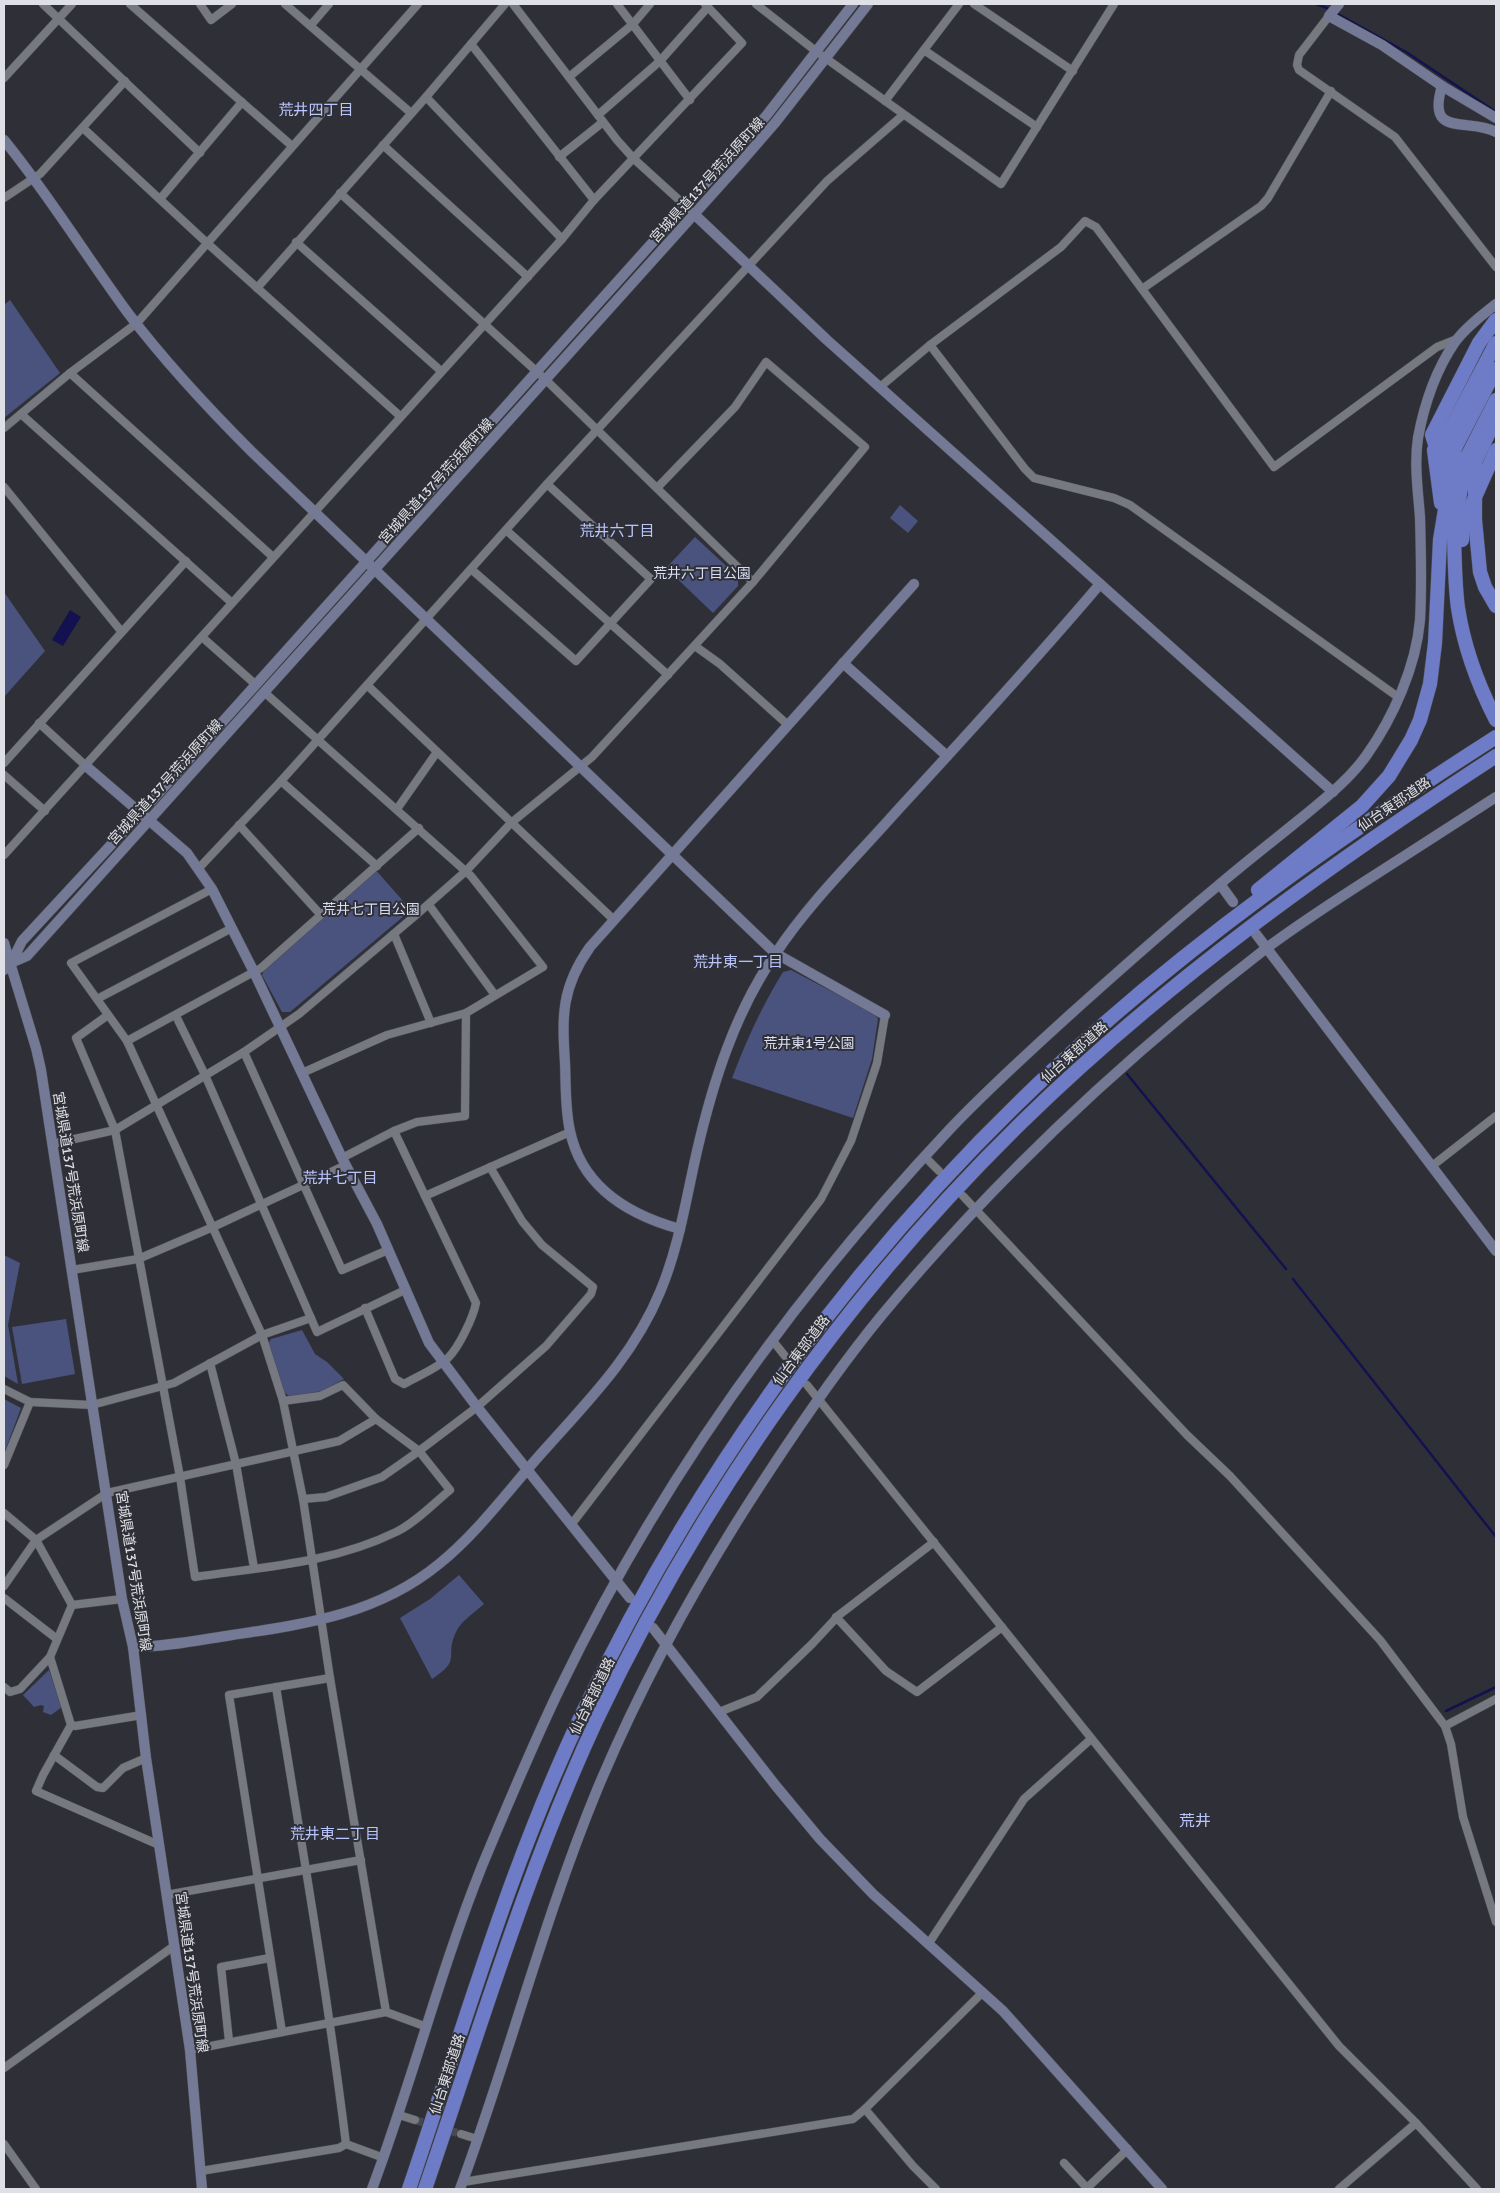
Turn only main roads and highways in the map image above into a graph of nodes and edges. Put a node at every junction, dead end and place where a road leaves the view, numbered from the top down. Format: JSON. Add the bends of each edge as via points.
{"nodes":[{"id":1,"x":1496,"y":320,"type":"edge"},
{"id":2,"x":1496,"y":330,"type":"edge"},
{"id":3,"x":1496,"y":343,"type":"edge"},
{"id":4,"x":1496,"y":356,"type":"edge"},
{"id":5,"x":1496,"y":369,"type":"edge"},
{"id":6,"x":1496,"y":386,"type":"edge"},
{"id":7,"x":1496,"y":400,"type":"edge"},
{"id":8,"x":1496,"y":418,"type":"edge"},
{"id":9,"x":1496,"y":434,"type":"edge"},
{"id":10,"x":1432,"y":435,"type":"junction"},
{"id":11,"x":1496,"y":450,"type":"edge"},
{"id":12,"x":1472,"y":458,"type":"junction"},
{"id":13,"x":1495,"y":468,"type":"edge"},
{"id":14,"x":1449,"y":483,"type":"junction"},
{"id":15,"x":1476,"y":494,"type":"junction"},
{"id":16,"x":1459,"y":523,"type":"junction"},
{"id":17,"x":1496,"y":606,"type":"edge"},
{"id":18,"x":1496,"y":700,"type":"edge"},
{"id":19,"x":1496,"y":720,"type":"edge"},
{"id":20,"x":1496,"y":737,"type":"edge"},
{"id":21,"x":1496,"y":756,"type":"edge"},
{"id":22,"x":1496,"y":765,"type":"edge"},
{"id":23,"x":1385,"y":829,"type":"junction"},
{"id":24,"x":1147,"y":988,"type":"junction"},
{"id":25,"x":409,"y":2189,"type":"edge"},
{"id":26,"x":425,"y":2189,"type":"edge"}],
"edges":[{"from":1,"to":10,"type":"highway","via":[[1479,343]]},
{"from":2,"to":14,"type":"highway","via":[[1438,438]]},
{"from":3,"to":14,"type":"highway","via":[[1444,441]]},
{"from":4,"to":14,"type":"highway","via":[[1450,445]]},
{"from":5,"to":14,"type":"highway","via":[[1455,448]]},
{"from":6,"to":14,"type":"highway"},
{"from":7,"to":12,"type":"highway"},
{"from":8,"to":12,"type":"highway"},
{"from":9,"to":15,"type":"highway","via":[[1481,465]]},
{"from":10,"to":14,"type":"highway"},
{"from":10,"to":16,"type":"highway"},
{"from":11,"to":15,"type":"highway"},
{"from":12,"to":14,"type":"highway"},
{"from":12,"to":15,"type":"highway"},
{"from":12,"to":16,"type":"highway"},
{"from":13,"to":15,"type":"highway"},
{"from":13,"to":16,"type":"highway","via":[[1482,496]]},
{"from":14,"to":16,"type":"highway"},
{"from":15,"to":16,"type":"highway"},
{"from":16,"to":17,"type":"highway"},
{"from":16,"to":18,"type":"highway","via":[[1467,607],[1480,661]]},
{"from":16,"to":19,"type":"highway","via":[[1456,586],[1464,638],[1472,666]]},
{"from":16,"to":24,"type":"highway","via":[[1430,684],[1420,720],[1401,759],[1362,806],[1231,911]]},
{"from":20,"to":24,"type":"highway","name":"仙台東部道路","via":[[1322,854]]},
{"from":21,"to":23,"type":"highway","name":"仙台東部道路"},
{"from":22,"to":23,"type":"highway"},
{"from":23,"to":26,"type":"highway","name":"仙台東部道路","via":[[1206,961],[1112,1039],[1021,1122],[881,1275],[774,1414],[699,1530],[643,1627],[571,1778],[529,1879]]},
{"from":24,"to":25,"type":"highway","name":"仙台東部道路","via":[[1012,1110],[887,1243],[798,1354],[730,1450],[686,1520],[629,1620],[553,1779],[492,1938]]}]}
